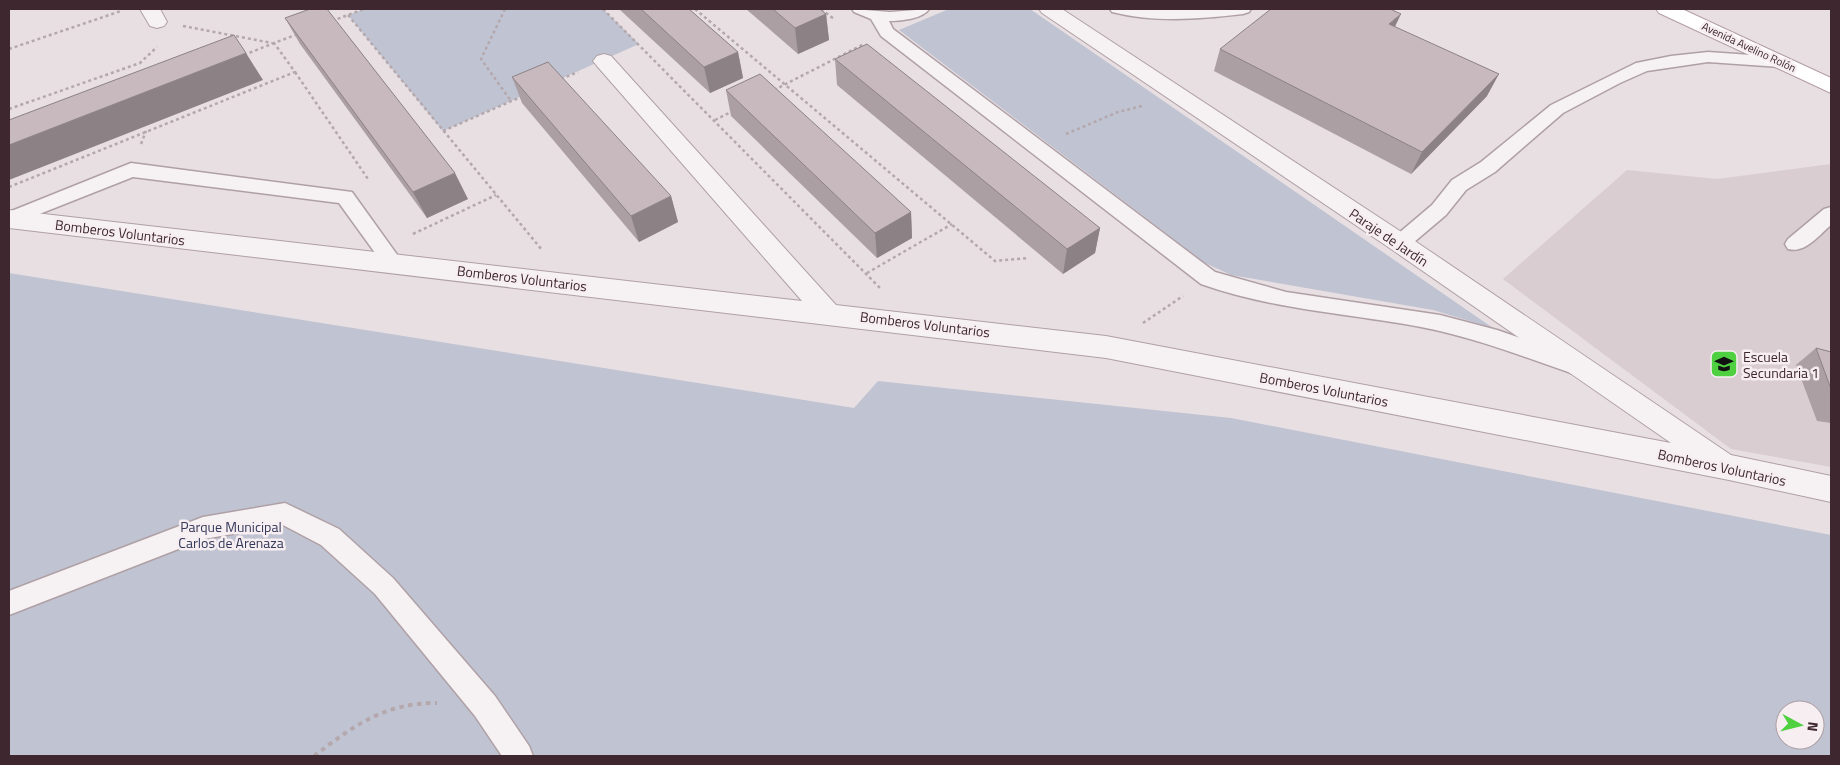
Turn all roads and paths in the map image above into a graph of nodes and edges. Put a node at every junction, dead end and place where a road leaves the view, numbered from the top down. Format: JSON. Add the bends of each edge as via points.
{"nodes":[{"id":1,"x":126,"y":9,"type":"edge"},
{"id":2,"x":364,"y":9,"type":"edge"},
{"id":3,"x":505,"y":9,"type":"edge"},
{"id":4,"x":604,"y":9,"type":"edge"},
{"id":5,"x":696,"y":9,"type":"edge"},
{"id":6,"x":921,"y":9,"type":"edge"},
{"id":7,"x":1048,"y":9,"type":"edge"},
{"id":8,"x":1118,"y":9,"type":"edge"},
{"id":9,"x":1243,"y":9,"type":"edge"},
{"id":10,"x":1666,"y":9,"type":"edge"},
{"id":11,"x":869,"y":13,"type":"edge"},
{"id":12,"x":154,"y":15,"type":"edge"},
{"id":13,"x":348,"y":15,"type":"junction"},
{"id":14,"x":330,"y":22,"type":"edge"},
{"id":15,"x":302,"y":33,"type":"edge"},
{"id":16,"x":274,"y":43,"type":"junction"},
{"id":17,"x":864,"y":43,"type":"edge"},
{"id":18,"x":9,"y":49,"type":"edge"},
{"id":19,"x":237,"y":58,"type":"edge"},
{"id":20,"x":604,"y":61,"type":"joint"},
{"id":21,"x":1780,"y":62,"type":"junction"},
{"id":22,"x":295,"y":72,"type":"junction"},
{"id":23,"x":553,"y":83,"type":"edge"},
{"id":24,"x":785,"y":84,"type":"junction"},
{"id":25,"x":1831,"y":86,"type":"edge"},
{"id":26,"x":528,"y":93,"type":"edge"},
{"id":27,"x":768,"y":93,"type":"edge"},
{"id":28,"x":1177,"y":96,"type":"junction"},
{"id":29,"x":511,"y":101,"type":"junction"},
{"id":30,"x":741,"y":107,"type":"edge"},
{"id":31,"x":9,"y":110,"type":"edge"},
{"id":32,"x":715,"y":120,"type":"junction"},
{"id":33,"x":443,"y":130,"type":"junction"},
{"id":34,"x":1038,"y":148,"type":"junction"},
{"id":35,"x":368,"y":179,"type":"dead end"},
{"id":36,"x":9,"y":187,"type":"edge"},
{"id":37,"x":496,"y":195,"type":"junction"},
{"id":38,"x":1831,"y":214,"type":"edge"},
{"id":39,"x":9,"y":219,"type":"edge"},
{"id":40,"x":952,"y":224,"type":"junction"},
{"id":41,"x":1400,"y":243,"type":"junction"},
{"id":42,"x":1795,"y":244,"type":"dead end"},
{"id":43,"x":1028,"y":258,"type":"dead end"},
{"id":44,"x":393,"y":263,"type":"junction"},
{"id":45,"x":435,"y":268,"type":"junction"},
{"id":46,"x":867,"y":273,"type":"junction"},
{"id":47,"x":1208,"y":278,"type":"junction"},
{"id":48,"x":570,"y":284,"type":"junction"},
{"id":49,"x":827,"y":313,"type":"junction"},
{"id":50,"x":907,"y":322,"type":"junction"},
{"id":51,"x":1106,"y":346,"type":"junction"},
{"id":52,"x":1577,"y":365,"type":"junction"},
{"id":53,"x":1729,"y":467,"type":"junction"},
{"id":54,"x":1831,"y":489,"type":"edge"},
{"id":55,"x":9,"y":603,"type":"edge"},
{"id":56,"x":484,"y":706,"type":"junction"},
{"id":57,"x":314,"y":756,"type":"edge"},
{"id":58,"x":519,"y":756,"type":"edge"}],
"edges":[{"from":1,"to":18,"type":"path"},
{"from":2,"to":13,"type":"path"},
{"from":3,"to":29,"type":"path","via":[[481,60]]},
{"from":4,"to":32,"type":"path"},
{"from":5,"to":24,"type":"path"},
{"from":6,"to":11,"type":"lane","via":[[896,17]]},
{"from":7,"to":28,"type":"street","name":"Paraje de Jardín"},
{"from":8,"to":9,"type":"lane","via":[[1150,13]]},
{"from":10,"to":21,"type":"main road","name":"Avenida Avelino Rolón"},
{"from":11,"to":34,"type":"lane","via":[[887,32]]},
{"from":12,"to":16,"type":"path"},
{"from":12,"to":31,"type":"path","via":[[163,35],[156,50],[140,63]]},
{"from":13,"to":14,"type":"path"},
{"from":13,"to":33,"type":"path"},
{"from":15,"to":16,"type":"path"},
{"from":16,"to":19,"type":"path"},
{"from":16,"to":22,"type":"path"},
{"from":17,"to":24,"type":"path"},
{"from":20,"to":23,"type":"path"},
{"from":20,"to":49,"type":"street"},
{"from":21,"to":25,"type":"main road","name":"Avenida Avelino Rolón"},
{"from":21,"to":41,"type":"lane","via":[[1732,57],[1680,60],[1642,67],[1614,79],[1557,109],[1488,167],[1459,184],[1438,210]]},
{"from":22,"to":35,"type":"path"},
{"from":22,"to":36,"type":"path"},
{"from":24,"to":27,"type":"path"},
{"from":24,"to":40,"type":"path"},
{"from":26,"to":29,"type":"path"},
{"from":28,"to":34,"type":"path","via":[[1118,112],[1076,128]]},
{"from":28,"to":41,"type":"street","name":"Paraje de Jardín"},
{"from":29,"to":33,"type":"path"},
{"from":30,"to":32,"type":"path"},
{"from":32,"to":46,"type":"path"},
{"from":33,"to":37,"type":"path"},
{"from":34,"to":47,"type":"lane"},
{"from":37,"to":45,"type":"path","via":[[408,237]]},
{"from":37,"to":48,"type":"path"},
{"from":38,"to":42,"type":"lane"},
{"from":39,"to":44,"type":"street","name":"Bomberos Voluntarios"},
{"from":39,"to":44,"type":"lane","via":[[131,170],[345,197]]},
{"from":40,"to":43,"type":"path","via":[[995,261]]},
{"from":40,"to":46,"type":"path"},
{"from":41,"to":52,"type":"street","name":"Paraje de Jardín"},
{"from":44,"to":45,"type":"street","name":"Bomberos Voluntarios"},
{"from":45,"to":48,"type":"street","name":"Bomberos Voluntarios"},
{"from":46,"to":50,"type":"path"},
{"from":47,"to":51,"type":"path"},
{"from":47,"to":52,"type":"lane","via":[[1237,290],[1282,300],[1423,320],[1481,334]]},
{"from":48,"to":49,"type":"street","name":"Bomberos Voluntarios"},
{"from":49,"to":50,"type":"street","name":"Bomberos Voluntarios"},
{"from":50,"to":51,"type":"street","name":"Bomberos Voluntarios"},
{"from":51,"to":53,"type":"street","name":"Bomberos Voluntarios"},
{"from":52,"to":53,"type":"street","name":"Paraje de Jardín"},
{"from":53,"to":54,"type":"street","name":"Bomberos Voluntarios"},
{"from":55,"to":56,"type":"lane","via":[[203,528],[286,514],[330,537],[384,586]]},
{"from":56,"to":57,"type":"path","via":[[416,701],[366,716]]},
{"from":56,"to":58,"type":"lane"}]}
